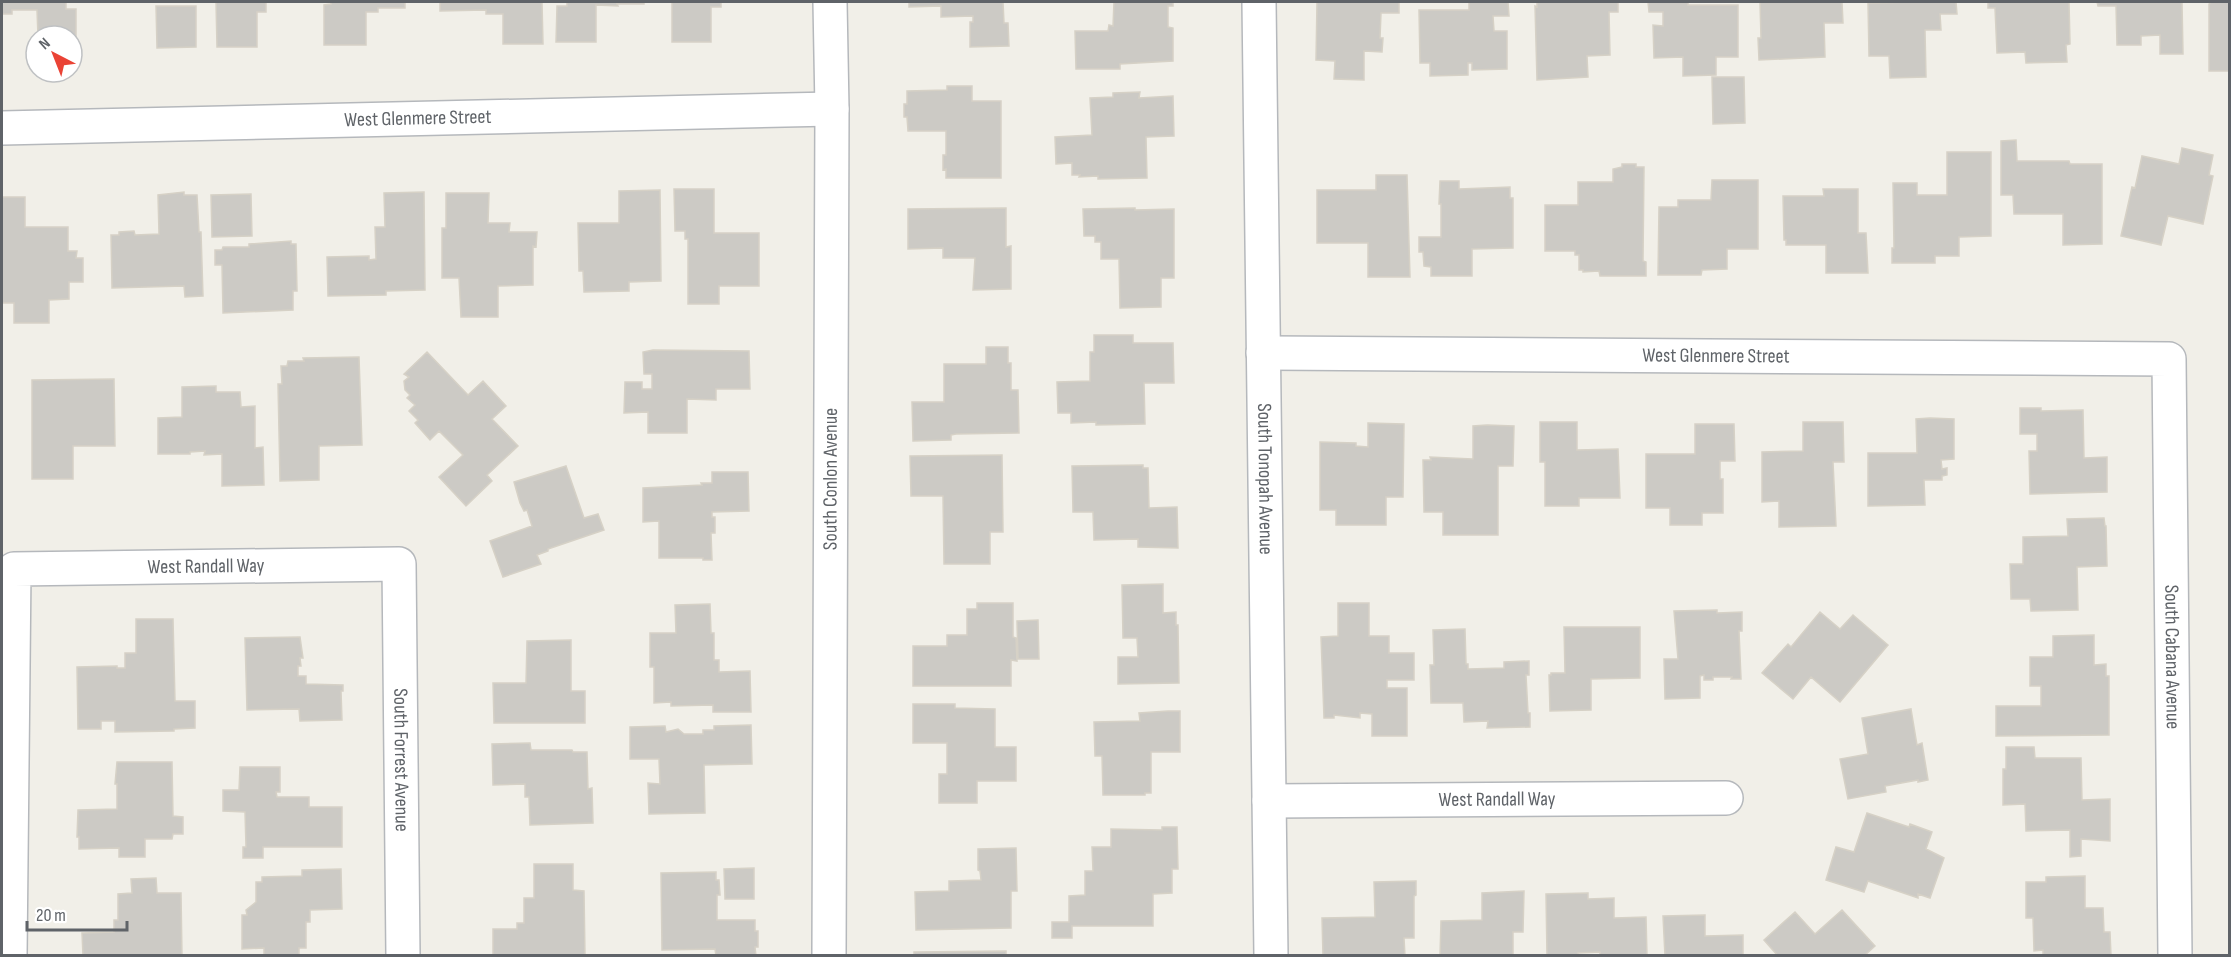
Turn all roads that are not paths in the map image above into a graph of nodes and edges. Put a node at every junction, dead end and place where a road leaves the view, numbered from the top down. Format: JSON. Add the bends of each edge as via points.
{"nodes":[{"id":1,"x":830,"y":2,"type":"edge"},
{"id":2,"x":1259,"y":2,"type":"edge"},
{"id":3,"x":832,"y":110,"type":"junction"},
{"id":4,"x":2,"y":128,"type":"edge"},
{"id":5,"x":1263,"y":353,"type":"junction"},
{"id":6,"x":2169,"y":359,"type":"joint"},
{"id":7,"x":399,"y":564,"type":"joint"},
{"id":8,"x":1726,"y":798,"type":"dead end"},
{"id":9,"x":1269,"y":801,"type":"junction"},
{"id":10,"x":10,"y":956,"type":"edge"},
{"id":11,"x":403,"y":956,"type":"edge"},
{"id":12,"x":829,"y":956,"type":"edge"},
{"id":13,"x":1271,"y":956,"type":"edge"},
{"id":14,"x":2175,"y":956,"type":"edge"}],
"edges":[{"from":1,"to":3,"type":"street","name":"South Conlon Avenue"},
{"from":2,"to":5,"type":"street","name":"South Tonopah Avenue"},
{"from":3,"to":4,"type":"street","name":"West Glenmere Street"},
{"from":3,"to":12,"type":"street","name":"South Conlon Avenue"},
{"from":5,"to":6,"type":"street","name":"West Glenmere Street"},
{"from":5,"to":9,"type":"street","name":"South Tonopah Avenue"},
{"from":6,"to":14,"type":"street","name":"South Cabana Avenue"},
{"from":7,"to":10,"type":"street","name":"West Randall Way","via":[[14,569]]},
{"from":7,"to":11,"type":"street","name":"South Forrest Avenue"},
{"from":8,"to":9,"type":"street","name":"West Randall Way"},
{"from":9,"to":13,"type":"street","name":"South Tonopah Avenue"}]}
